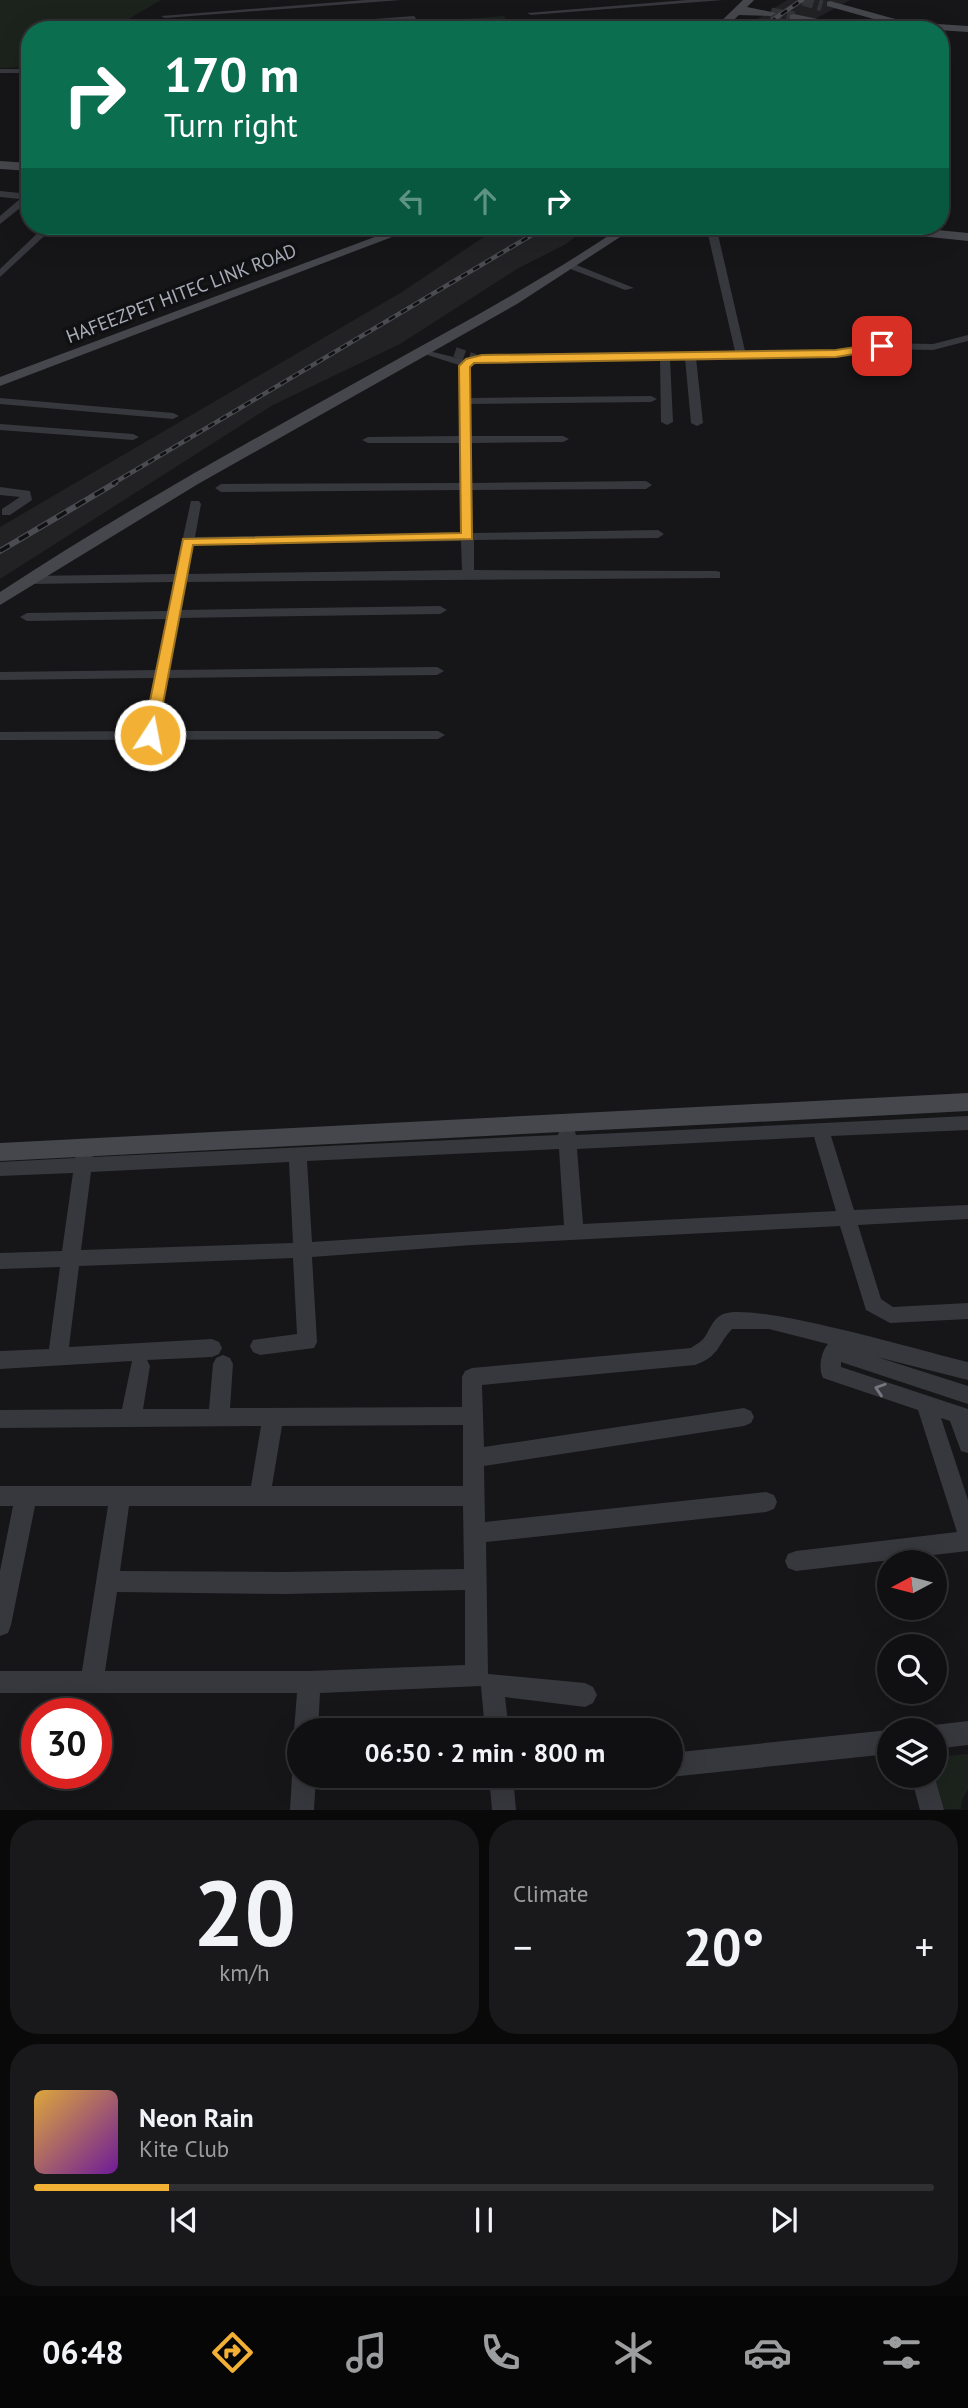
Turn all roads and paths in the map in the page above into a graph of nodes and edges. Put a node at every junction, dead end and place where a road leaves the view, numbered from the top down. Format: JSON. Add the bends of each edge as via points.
{"nodes":[{"id":1,"x":397,"y":0,"type":"edge"},
{"id":2,"x":719,"y":0,"type":"edge"},
{"id":3,"x":645,"y":2,"type":"edge"},
{"id":4,"x":306,"y":3,"type":"edge"},
{"id":5,"x":742,"y":5,"type":"edge"},
{"id":6,"x":531,"y":13,"type":"dead end"},
{"id":7,"x":771,"y":13,"type":"tunnel mouth"},
{"id":8,"x":165,"y":16,"type":"dead end"},
{"id":9,"x":794,"y":17,"type":"tunnel mouth"},
{"id":10,"x":414,"y":18,"type":"dead end"},
{"id":11,"x":314,"y":21,"type":"edge"},
{"id":12,"x":381,"y":21,"type":"edge"},
{"id":13,"x":721,"y":21,"type":"edge"},
{"id":14,"x":726,"y":21,"type":"edge"},
{"id":15,"x":808,"y":21,"type":"edge"},
{"id":16,"x":878,"y":21,"type":"edge"},
{"id":17,"x":890,"y":21,"type":"edge"},
{"id":18,"x":949,"y":29,"type":"edge"},
{"id":19,"x":968,"y":31,"type":"edge"},
{"id":20,"x":949,"y":32,"type":"edge"},
{"id":21,"x":0,"y":71,"type":"edge"},
{"id":22,"x":21,"y":71,"type":"edge"},
{"id":23,"x":0,"y":167,"type":"edge"},
{"id":24,"x":21,"y":168,"type":"edge"},
{"id":25,"x":0,"y":194,"type":"edge"},
{"id":26,"x":21,"y":196,"type":"edge"},
{"id":27,"x":21,"y":204,"type":"edge"},
{"id":28,"x":0,"y":221,"type":"edge"},
{"id":29,"x":40,"y":235,"type":"edge"},
{"id":30,"x":380,"y":235,"type":"edge"},
{"id":31,"x":383,"y":235,"type":"edge"},
{"id":32,"x":604,"y":235,"type":"edge"},
{"id":33,"x":618,"y":235,"type":"edge"},
{"id":34,"x":713,"y":235,"type":"edge"},
{"id":35,"x":949,"y":235,"type":"edge"},
{"id":36,"x":968,"y":237,"type":"edge"},
{"id":37,"x":571,"y":266,"type":"junction"},
{"id":38,"x":1,"y":271,"type":"edge"},
{"id":39,"x":629,"y":288,"type":"dead end"},
{"id":40,"x":968,"y":338,"type":"edge"},
{"id":41,"x":431,"y":348,"type":"junction"},
{"id":42,"x":455,"y":352,"type":"tunnel mouth"},
{"id":43,"x":690,"y":356,"type":"junction"},
{"id":44,"x":741,"y":356,"type":"junction"},
{"id":45,"x":662,"y":357,"type":"junction"},
{"id":46,"x":466,"y":364,"type":"junction"},
{"id":47,"x":0,"y":371,"type":"edge"},
{"id":48,"x":0,"y":382,"type":"edge"},
{"id":49,"x":651,"y":399,"type":"dead end"},
{"id":50,"x":0,"y":401,"type":"edge"},
{"id":51,"x":465,"y":401,"type":"junction"},
{"id":52,"x":173,"y":416,"type":"dead end"},
{"id":53,"x":667,"y":422,"type":"dead end"},
{"id":54,"x":697,"y":423,"type":"dead end"},
{"id":55,"x":0,"y":427,"type":"edge"},
{"id":56,"x":133,"y":437,"type":"dead end"},
{"id":57,"x":564,"y":439,"type":"dead end"},
{"id":58,"x":368,"y":440,"type":"dead end"},
{"id":59,"x":466,"y":440,"type":"junction"},
{"id":60,"x":467,"y":485,"type":"junction"},
{"id":61,"x":646,"y":485,"type":"dead end"},
{"id":62,"x":221,"y":488,"type":"dead end"},
{"id":63,"x":0,"y":491,"type":"edge"},
{"id":64,"x":195,"y":504,"type":"dead end"},
{"id":65,"x":6,"y":512,"type":"dead end"},
{"id":66,"x":658,"y":534,"type":"dead end"},
{"id":67,"x":467,"y":536,"type":"junction"},
{"id":68,"x":188,"y":541,"type":"junction"},
{"id":69,"x":468,"y":574,"type":"junction"},
{"id":70,"x":716,"y":575,"type":"dead end"},
{"id":71,"x":181,"y":579,"type":"junction"},
{"id":72,"x":29,"y":580,"type":"junction"},
{"id":73,"x":0,"y":584,"type":"edge"},
{"id":74,"x":0,"y":600,"type":"edge"},
{"id":75,"x":440,"y":610,"type":"dead end"},
{"id":76,"x":174,"y":614,"type":"junction"},
{"id":77,"x":27,"y":617,"type":"dead end"},
{"id":78,"x":437,"y":671,"type":"dead end"},
{"id":79,"x":162,"y":674,"type":"junction"},
{"id":80,"x":0,"y":676,"type":"edge"},
{"id":81,"x":150,"y":735,"type":"junction"},
{"id":82,"x":438,"y":735,"type":"dead end"},
{"id":83,"x":0,"y":736,"type":"edge"},
{"id":84,"x":968,"y":1102,"type":"edge"},
{"id":85,"x":867,"y":1117,"type":"junction"},
{"id":86,"x":968,"y":1123,"type":"edge"},
{"id":87,"x":820,"y":1129,"type":"junction"},
{"id":88,"x":567,"y":1132,"type":"junction"},
{"id":89,"x":0,"y":1152,"type":"edge"},
{"id":90,"x":298,"y":1155,"type":"junction"},
{"id":91,"x":84,"y":1156,"type":"junction"},
{"id":92,"x":0,"y":1170,"type":"edge"},
{"id":93,"x":968,"y":1212,"type":"edge"},
{"id":94,"x":848,"y":1219,"type":"junction"},
{"id":95,"x":574,"y":1232,"type":"junction"},
{"id":96,"x":302,"y":1250,"type":"junction"},
{"id":97,"x":71,"y":1259,"type":"junction"},
{"id":98,"x":0,"y":1261,"type":"edge"},
{"id":99,"x":968,"y":1311,"type":"edge"},
{"id":100,"x":260,"y":1346,"type":"dead end"},
{"id":101,"x":58,"y":1357,"type":"junction"},
{"id":102,"x":0,"y":1360,"type":"edge"},
{"id":103,"x":140,"y":1366,"type":"dead end"},
{"id":104,"x":968,"y":1371,"type":"edge"},
{"id":105,"x":968,"y":1395,"type":"edge"},
{"id":106,"x":926,"y":1404,"type":"junction"},
{"id":107,"x":472,"y":1416,"type":"junction"},
{"id":108,"x":963,"y":1416,"type":"edge"},
{"id":109,"x":744,"y":1417,"type":"dead end"},
{"id":110,"x":219,"y":1418,"type":"junction"},
{"id":111,"x":273,"y":1418,"type":"junction"},
{"id":112,"x":0,"y":1419,"type":"edge"},
{"id":113,"x":131,"y":1419,"type":"junction"},
{"id":114,"x":968,"y":1444,"type":"edge"},
{"id":115,"x":472,"y":1458,"type":"junction"},
{"id":116,"x":0,"y":1496,"type":"edge"},
{"id":117,"x":26,"y":1496,"type":"junction"},
{"id":118,"x":120,"y":1496,"type":"junction"},
{"id":119,"x":260,"y":1496,"type":"junction"},
{"id":120,"x":472,"y":1496,"type":"junction"},
{"id":121,"x":766,"y":1502,"type":"dead end"},
{"id":122,"x":968,"y":1532,"type":"edge"},
{"id":123,"x":473,"y":1533,"type":"junction"},
{"id":124,"x":968,"y":1541,"type":"edge"},
{"id":125,"x":796,"y":1561,"type":"dead end"},
{"id":126,"x":474,"y":1579,"type":"junction"},
{"id":127,"x":5,"y":1581,"type":"edge"},
{"id":128,"x":106,"y":1581,"type":"junction"},
{"id":129,"x":0,"y":1625,"type":"edge"},
{"id":130,"x":485,"y":1680,"type":"junction"},
{"id":131,"x":0,"y":1682,"type":"edge"},
{"id":132,"x":92,"y":1682,"type":"junction"},
{"id":133,"x":309,"y":1682,"type":"junction"},
{"id":134,"x":585,"y":1695,"type":"dead end"},
{"id":135,"x":307,"y":1718,"type":"edge"},
{"id":136,"x":494,"y":1718,"type":"edge"},
{"id":137,"x":968,"y":1733,"type":"edge"},
{"id":138,"x":947,"y":1735,"type":"edge"},
{"id":139,"x":877,"y":1743,"type":"edge"},
{"id":140,"x":683,"y":1764,"type":"edge"},
{"id":141,"x":303,"y":1788,"type":"edge"},
{"id":142,"x":502,"y":1788,"type":"edge"},
{"id":143,"x":926,"y":1788,"type":"edge"},
{"id":144,"x":302,"y":1810,"type":"edge"},
{"id":145,"x":504,"y":1810,"type":"edge"},
{"id":146,"x":932,"y":1810,"type":"edge"}],
"edges":[{"from":1,"to":4,"type":"street"},
{"from":2,"to":3,"type":"street"},
{"from":3,"to":6,"type":"street"},
{"from":4,"to":8,"type":"street"},
{"from":4,"to":11,"type":"street"},
{"from":5,"to":7,"type":"street"},
{"from":5,"to":13,"type":"street"},
{"from":5,"to":14,"type":"street"},
{"from":9,"to":15,"type":"street"},
{"from":10,"to":12,"type":"street"},
{"from":16,"to":17,"type":"street","via":[[826,5]]},
{"from":18,"to":19,"type":"street"},
{"from":19,"to":20,"type":"street"},
{"from":21,"to":22,"type":"street"},
{"from":23,"to":24,"type":"street"},
{"from":25,"to":26,"type":"street"},
{"from":27,"to":28,"type":"street"},
{"from":29,"to":38,"type":"street"},
{"from":30,"to":47,"type":"street","name":"HAFEEZPET HITEC LINK ROAD","via":[[196,297]]},
{"from":31,"to":48,"type":"street","name":"HAFEEZPET HITEC LINK ROAD"},
{"from":32,"to":73,"type":"street","via":[[516,290],[111,514]]},
{"from":33,"to":37,"type":"street"},
{"from":34,"to":44,"type":"street"},
{"from":35,"to":36,"type":"street"},
{"from":37,"to":39,"type":"street"},
{"from":37,"to":41,"type":"street"},
{"from":40,"to":44,"type":"street","via":[[933,347]]},
{"from":41,"to":42,"type":"street"},
{"from":41,"to":46,"type":"street"},
{"from":41,"to":72,"type":"street","via":[[155,501]]},
{"from":43,"to":44,"type":"street"},
{"from":43,"to":45,"type":"street"},
{"from":43,"to":54,"type":"street"},
{"from":45,"to":46,"type":"street","via":[[482,358]]},
{"from":45,"to":53,"type":"street"},
{"from":46,"to":51,"type":"street"},
{"from":49,"to":51,"type":"street"},
{"from":50,"to":52,"type":"street"},
{"from":51,"to":59,"type":"street"},
{"from":55,"to":56,"type":"street"},
{"from":57,"to":59,"type":"street"},
{"from":58,"to":59,"type":"street"},
{"from":59,"to":60,"type":"street"},
{"from":60,"to":61,"type":"street"},
{"from":60,"to":62,"type":"street"},
{"from":60,"to":67,"type":"street"},
{"from":63,"to":65,"type":"street","via":[[26,494],[26,500]]},
{"from":64,"to":68,"type":"street"},
{"from":66,"to":67,"type":"street"},
{"from":67,"to":68,"type":"street"},
{"from":67,"to":69,"type":"street"},
{"from":68,"to":71,"type":"street"},
{"from":69,"to":70,"type":"street"},
{"from":69,"to":71,"type":"street"},
{"from":71,"to":72,"type":"street"},
{"from":71,"to":76,"type":"street"},
{"from":72,"to":74,"type":"street"},
{"from":75,"to":76,"type":"street"},
{"from":76,"to":77,"type":"street"},
{"from":76,"to":79,"type":"street"},
{"from":78,"to":79,"type":"street"},
{"from":79,"to":80,"type":"street"},
{"from":79,"to":81,"type":"street"},
{"from":81,"to":82,"type":"street"},
{"from":81,"to":83,"type":"street"},
{"from":84,"to":85,"type":"street"},
{"from":85,"to":86,"type":"street"},
{"from":85,"to":87,"type":"street"},
{"from":85,"to":88,"type":"street"},
{"from":87,"to":88,"type":"street"},
{"from":87,"to":94,"type":"street"},
{"from":88,"to":90,"type":"street"},
{"from":88,"to":91,"type":"street"},
{"from":88,"to":95,"type":"street"},
{"from":89,"to":91,"type":"street"},
{"from":90,"to":91,"type":"street"},
{"from":90,"to":96,"type":"street"},
{"from":91,"to":92,"type":"street"},
{"from":91,"to":97,"type":"street"},
{"from":93,"to":94,"type":"street"},
{"from":94,"to":95,"type":"street"},
{"from":94,"to":99,"type":"street","via":[[873,1304],[880,1310],[890,1315]]},
{"from":95,"to":96,"type":"street"},
{"from":96,"to":97,"type":"street"},
{"from":96,"to":100,"type":"street","via":[[307,1342]]},
{"from":97,"to":98,"type":"street"},
{"from":97,"to":101,"type":"street"},
{"from":101,"to":102,"type":"street"},
{"from":101,"to":110,"type":"street","via":[[217,1356]]},
{"from":103,"to":113,"type":"street"},
{"from":104,"to":107,"type":"street","via":[[769,1321],[738,1319],[726,1321],[713,1343],[695,1356],[472,1377]]},
{"from":106,"to":105,"type":"street","one_way":true,"via":[[830,1372],[834,1351]]},
{"from":106,"to":108,"type":"street"},
{"from":106,"to":122,"type":"street"},
{"from":107,"to":111,"type":"street"},
{"from":107,"to":115,"type":"street"},
{"from":108,"to":114,"type":"street"},
{"from":109,"to":115,"type":"street"},
{"from":110,"to":111,"type":"street"},
{"from":110,"to":113,"type":"street"},
{"from":111,"to":119,"type":"street"},
{"from":112,"to":113,"type":"street"},
{"from":115,"to":120,"type":"street"},
{"from":116,"to":117,"type":"street"},
{"from":117,"to":118,"type":"street"},
{"from":117,"to":127,"type":"street"},
{"from":118,"to":119,"type":"street"},
{"from":118,"to":128,"type":"street"},
{"from":119,"to":120,"type":"street"},
{"from":120,"to":123,"type":"street"},
{"from":121,"to":123,"type":"street"},
{"from":123,"to":126,"type":"street"},
{"from":124,"to":125,"type":"street"},
{"from":126,"to":128,"type":"street"},
{"from":126,"to":130,"type":"street"},
{"from":127,"to":129,"type":"street"},
{"from":128,"to":132,"type":"street"},
{"from":130,"to":133,"type":"street"},
{"from":130,"to":134,"type":"street"},
{"from":130,"to":136,"type":"street"},
{"from":131,"to":132,"type":"street"},
{"from":132,"to":133,"type":"street"},
{"from":133,"to":135,"type":"street"},
{"from":137,"to":138,"type":"street"},
{"from":139,"to":140,"type":"street"},
{"from":141,"to":144,"type":"street"},
{"from":142,"to":145,"type":"street"},
{"from":143,"to":146,"type":"street"}]}
